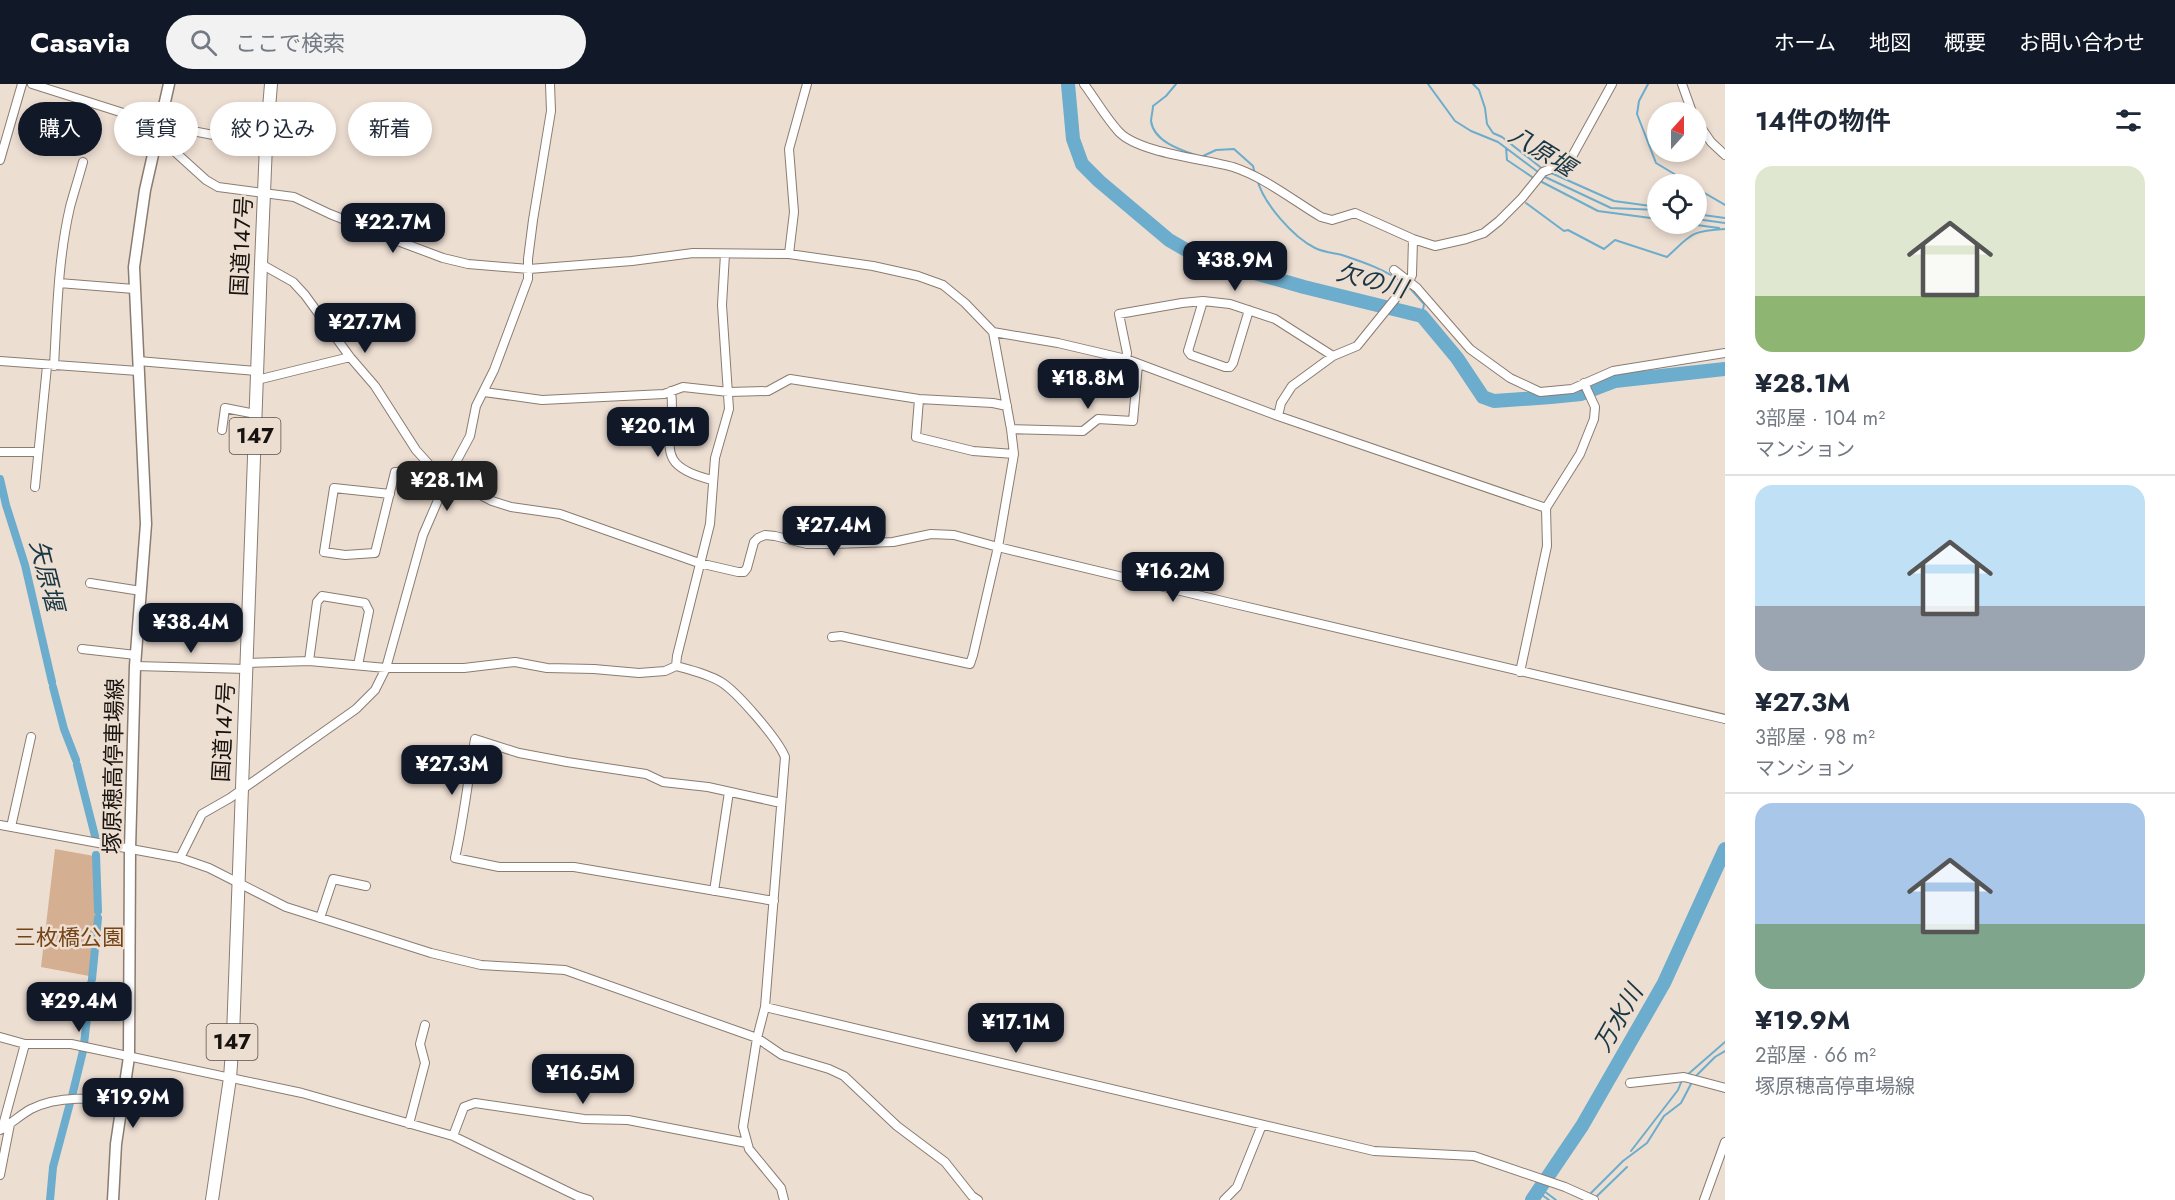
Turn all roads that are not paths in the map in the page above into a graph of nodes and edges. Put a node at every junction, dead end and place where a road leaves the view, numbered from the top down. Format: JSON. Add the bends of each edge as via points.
{"nodes":[{"id":1,"x":22,"y":84,"type":"edge"},
{"id":2,"x":32,"y":84,"type":"edge"},
{"id":3,"x":169,"y":84,"type":"edge"},
{"id":4,"x":272,"y":84,"type":"edge"},
{"id":5,"x":550,"y":84,"type":"edge"},
{"id":6,"x":807,"y":84,"type":"edge"},
{"id":7,"x":1084,"y":84,"type":"edge"},
{"id":8,"x":1612,"y":84,"type":"edge"},
{"id":9,"x":1682,"y":84,"type":"edge"},
{"id":10,"x":165,"y":102,"type":"edge"},
{"id":11,"x":270,"y":102,"type":"edge"},
{"id":12,"x":1688,"y":102,"type":"edge"},
{"id":13,"x":114,"y":110,"type":"edge"},
{"id":14,"x":1707,"y":135,"type":"edge"},
{"id":15,"x":1725,"y":155,"type":"edge"},
{"id":16,"x":154,"y":156,"type":"edge"},
{"id":17,"x":180,"y":156,"type":"edge"},
{"id":18,"x":266,"y":156,"type":"edge"},
{"id":19,"x":0,"y":160,"type":"edge"},
{"id":20,"x":83,"y":162,"type":"dead end"},
{"id":21,"x":265,"y":195,"type":"junction"},
{"id":22,"x":1413,"y":239,"type":"junction"},
{"id":23,"x":725,"y":254,"type":"junction"},
{"id":24,"x":789,"y":254,"type":"junction"},
{"id":25,"x":261,"y":264,"type":"junction"},
{"id":26,"x":529,"y":269,"type":"junction"},
{"id":27,"x":1394,"y":270,"type":"dead end"},
{"id":28,"x":59,"y":283,"type":"junction"},
{"id":29,"x":1407,"y":284,"type":"junction"},
{"id":30,"x":134,"y":289,"type":"junction"},
{"id":31,"x":1203,"y":302,"type":"junction"},
{"id":32,"x":1249,"y":310,"type":"junction"},
{"id":33,"x":993,"y":332,"type":"junction"},
{"id":34,"x":1725,"y":353,"type":"edge"},
{"id":35,"x":1333,"y":356,"type":"junction"},
{"id":36,"x":350,"y":357,"type":"junction"},
{"id":37,"x":1126,"y":359,"type":"junction"},
{"id":38,"x":0,"y":361,"type":"edge"},
{"id":39,"x":1137,"y":364,"type":"junction"},
{"id":40,"x":50,"y":366,"type":"junction"},
{"id":41,"x":138,"y":366,"type":"junction"},
{"id":42,"x":257,"y":376,"type":"junction"},
{"id":43,"x":1585,"y":385,"type":"junction"},
{"id":44,"x":671,"y":391,"type":"junction"},
{"id":45,"x":483,"y":392,"type":"junction"},
{"id":46,"x":729,"y":392,"type":"junction"},
{"id":47,"x":920,"y":399,"type":"junction"},
{"id":48,"x":1007,"y":406,"type":"junction"},
{"id":49,"x":256,"y":414,"type":"junction"},
{"id":50,"x":1278,"y":416,"type":"junction"},
{"id":51,"x":1011,"y":429,"type":"junction"},
{"id":52,"x":222,"y":430,"type":"dead end"},
{"id":53,"x":0,"y":452,"type":"edge"},
{"id":54,"x":39,"y":452,"type":"junction"},
{"id":55,"x":1014,"y":454,"type":"junction"},
{"id":56,"x":435,"y":471,"type":"junction"},
{"id":57,"x":448,"y":477,"type":"junction"},
{"id":58,"x":712,"y":480,"type":"junction"},
{"id":59,"x":35,"y":487,"type":"dead end"},
{"id":60,"x":390,"y":494,"type":"junction"},
{"id":61,"x":1546,"y":508,"type":"junction"},
{"id":62,"x":998,"y":548,"type":"junction"},
{"id":63,"x":699,"y":563,"type":"junction"},
{"id":64,"x":90,"y":583,"type":"dead end"},
{"id":65,"x":141,"y":591,"type":"junction"},
{"id":66,"x":832,"y":637,"type":"dead end"},
{"id":67,"x":82,"y":649,"type":"dead end"},
{"id":68,"x":135,"y":660,"type":"junction"},
{"id":69,"x":309,"y":662,"type":"junction"},
{"id":70,"x":358,"y":664,"type":"junction"},
{"id":71,"x":247,"y":666,"type":"junction"},
{"id":72,"x":676,"y":666,"type":"junction"},
{"id":73,"x":386,"y":668,"type":"junction"},
{"id":74,"x":1520,"y":672,"type":"junction"},
{"id":75,"x":1725,"y":719,"type":"edge"},
{"id":76,"x":31,"y":737,"type":"dead end"},
{"id":77,"x":242,"y":789,"type":"junction"},
{"id":78,"x":729,"y":792,"type":"junction"},
{"id":79,"x":781,"y":803,"type":"junction"},
{"id":80,"x":0,"y":825,"type":"edge"},
{"id":81,"x":11,"y":827,"type":"junction"},
{"id":82,"x":130,"y":849,"type":"junction"},
{"id":83,"x":180,"y":858,"type":"junction"},
{"id":84,"x":238,"y":882,"type":"junction"},
{"id":85,"x":366,"y":886,"type":"dead end"},
{"id":86,"x":714,"y":891,"type":"junction"},
{"id":87,"x":774,"y":901,"type":"junction"},
{"id":88,"x":321,"y":918,"type":"junction"},
{"id":89,"x":765,"y":1007,"type":"junction"},
{"id":90,"x":425,"y":1025,"type":"dead end"},
{"id":91,"x":0,"y":1037,"type":"edge"},
{"id":92,"x":757,"y":1038,"type":"junction"},
{"id":93,"x":25,"y":1044,"type":"junction"},
{"id":94,"x":129,"y":1057,"type":"junction"},
{"id":95,"x":230,"y":1078,"type":"junction"},
{"id":96,"x":1630,"y":1083,"type":"dead end"},
{"id":97,"x":1725,"y":1088,"type":"edge"},
{"id":98,"x":123,"y":1102,"type":"junction"},
{"id":99,"x":409,"y":1124,"type":"junction"},
{"id":100,"x":1262,"y":1125,"type":"junction"},
{"id":101,"x":4,"y":1128,"type":"edge"},
{"id":102,"x":453,"y":1136,"type":"junction"},
{"id":103,"x":1725,"y":1142,"type":"edge"},
{"id":104,"x":747,"y":1143,"type":"junction"},
{"id":105,"x":0,"y":1175,"type":"edge"},
{"id":106,"x":1578,"y":1195,"type":"edge"},
{"id":107,"x":113,"y":1200,"type":"edge"},
{"id":108,"x":212,"y":1200,"type":"edge"},
{"id":109,"x":590,"y":1200,"type":"edge"},
{"id":110,"x":784,"y":1200,"type":"edge"},
{"id":111,"x":978,"y":1200,"type":"edge"},
{"id":112,"x":1224,"y":1200,"type":"edge"},
{"id":113,"x":1594,"y":1200,"type":"edge"},
{"id":114,"x":1704,"y":1200,"type":"edge"}],
"edges":[{"from":1,"to":19,"type":"street"},
{"from":2,"to":13,"type":"street"},
{"from":3,"to":10,"type":"main road","name":"塚原穂高停車場線"},
{"from":4,"to":11,"type":"highway","name":"国道147号","number":"147"},
{"from":5,"to":26,"type":"street","via":[[552,111],[533,220]]},
{"from":6,"to":24,"type":"street","via":[[789,149],[794,212]]},
{"from":7,"to":22,"type":"street","via":[[1120,134],[1144,147],[1234,168],[1321,217],[1332,220],[1354,213]]},
{"from":8,"to":22,"type":"street","via":[[1569,162],[1547,169],[1499,221],[1477,236],[1435,246]]},
{"from":9,"to":12,"type":"street"},
{"from":14,"to":15,"type":"street"},
{"from":16,"to":30,"type":"main road","name":"塚原穂高停車場線","via":[[137,241]]},
{"from":17,"to":21,"type":"street","via":[[218,187]]},
{"from":18,"to":21,"type":"highway","name":"国道147号","number":"147"},
{"from":20,"to":28,"type":"street","via":[[70,208]]},
{"from":21,"to":25,"type":"highway","name":"国道147号","number":"147"},
{"from":21,"to":26,"type":"street","via":[[294,197],[443,258]]},
{"from":22,"to":29,"type":"street","via":[[1412,271]]},
{"from":23,"to":24,"type":"street"},
{"from":23,"to":26,"type":"street","via":[[693,253]]},
{"from":23,"to":46,"type":"street","via":[[722,305]]},
{"from":24,"to":33,"type":"street","via":[[873,266],[943,285]]},
{"from":25,"to":36,"type":"street","via":[[293,282]]},
{"from":25,"to":42,"type":"highway","name":"国道147号","number":"147"},
{"from":26,"to":45,"type":"street","via":[[495,370]]},
{"from":27,"to":29,"type":"street"},
{"from":28,"to":30,"type":"street"},
{"from":28,"to":40,"type":"street"},
{"from":29,"to":35,"type":"street","via":[[1357,346]]},
{"from":29,"to":43,"type":"street","via":[[1470,349],[1510,378],[1540,392]]},
{"from":30,"to":41,"type":"main road","name":"塚原穂高停車場線"},
{"from":31,"to":32,"type":"street"},
{"from":31,"to":32,"type":"street","via":[[1188,351],[1225,367],[1233,363]]},
{"from":31,"to":37,"type":"street","via":[[1119,314]]},
{"from":32,"to":35,"type":"street","via":[[1275,320]]},
{"from":33,"to":37,"type":"street"},
{"from":33,"to":48,"type":"street"},
{"from":34,"to":43,"type":"street","via":[[1613,371]]},
{"from":35,"to":50,"type":"street","via":[[1292,386]]},
{"from":36,"to":42,"type":"street"},
{"from":36,"to":56,"type":"street"},
{"from":37,"to":39,"type":"street"},
{"from":38,"to":40,"type":"street"},
{"from":39,"to":50,"type":"street"},
{"from":39,"to":51,"type":"street","via":[[1133,421],[1098,419],[1083,431]]},
{"from":40,"to":41,"type":"street"},
{"from":40,"to":54,"type":"street"},
{"from":41,"to":42,"type":"street"},
{"from":41,"to":65,"type":"main road","name":"塚原穂高停車場線","via":[[146,524]]},
{"from":42,"to":49,"type":"highway","name":"国道147号","number":"147"},
{"from":43,"to":61,"type":"street","via":[[1595,412],[1591,429],[1570,472]]},
{"from":44,"to":45,"type":"street","via":[[542,400]]},
{"from":44,"to":46,"type":"street","via":[[684,387]]},
{"from":44,"to":58,"type":"street","via":[[672,460],[679,468]]},
{"from":45,"to":57,"type":"street","via":[[470,436]]},
{"from":46,"to":47,"type":"street","via":[[768,391],[790,379]]},
{"from":46,"to":58,"type":"street","via":[[729,409]]},
{"from":47,"to":48,"type":"street"},
{"from":47,"to":55,"type":"street","via":[[916,437],[973,451]]},
{"from":48,"to":51,"type":"street"},
{"from":49,"to":52,"type":"street","via":[[225,408]]},
{"from":49,"to":71,"type":"highway","name":"国道147号","number":"147"},
{"from":50,"to":61,"type":"street"},
{"from":51,"to":55,"type":"street"},
{"from":53,"to":54,"type":"street"},
{"from":54,"to":59,"type":"street"},
{"from":55,"to":62,"type":"street"},
{"from":56,"to":57,"type":"street"},
{"from":56,"to":60,"type":"street","via":[[395,472]]},
{"from":57,"to":63,"type":"street","via":[[492,501],[560,514]]},
{"from":57,"to":73,"type":"street","via":[[423,535]]},
{"from":58,"to":63,"type":"street","via":[[710,524]]},
{"from":60,"to":60,"type":"street","via":[[375,553],[324,552],[334,488]]},
{"from":61,"to":74,"type":"street","via":[[1547,546]]},
{"from":62,"to":63,"type":"street","via":[[954,535],[931,534],[893,542],[807,544],[765,535],[754,542],[744,572]]},
{"from":62,"to":66,"type":"street","via":[[970,664]]},
{"from":62,"to":74,"type":"street"},
{"from":63,"to":72,"type":"street"},
{"from":64,"to":65,"type":"street"},
{"from":65,"to":68,"type":"main road","name":"塚原穂高停車場線"},
{"from":67,"to":68,"type":"street"},
{"from":68,"to":71,"type":"street"},
{"from":68,"to":82,"type":"main road","name":"塚原穂高停車場線"},
{"from":69,"to":70,"type":"street"},
{"from":69,"to":70,"type":"street","via":[[317,602],[322,596],[365,603],[369,611]]},
{"from":69,"to":71,"type":"street"},
{"from":70,"to":73,"type":"street"},
{"from":71,"to":77,"type":"highway","name":"国道147号","number":"147"},
{"from":72,"to":73,"type":"street","via":[[652,673],[547,668],[515,662],[464,668]]},
{"from":72,"to":79,"type":"street","via":[[719,680],[730,688],[777,743],[785,757]]},
{"from":73,"to":77,"type":"street","via":[[375,690],[356,709]]},
{"from":74,"to":75,"type":"street"},
{"from":76,"to":81,"type":"street"},
{"from":77,"to":83,"type":"street","via":[[202,814]]},
{"from":77,"to":84,"type":"highway","name":"国道147号","number":"147"},
{"from":78,"to":79,"type":"street"},
{"from":78,"to":86,"type":"street"},
{"from":78,"to":86,"type":"street","via":[[519,753],[475,739],[455,858],[499,867],[574,867]]},
{"from":79,"to":87,"type":"street"},
{"from":80,"to":81,"type":"street"},
{"from":81,"to":82,"type":"street"},
{"from":82,"to":83,"type":"street"},
{"from":82,"to":94,"type":"main road","name":"塚原穂高停車場線"},
{"from":83,"to":84,"type":"street"},
{"from":84,"to":88,"type":"street","via":[[286,907]]},
{"from":84,"to":95,"type":"highway","name":"国道147号","number":"147"},
{"from":85,"to":88,"type":"street","via":[[333,879]]},
{"from":86,"to":87,"type":"street"},
{"from":87,"to":89,"type":"street"},
{"from":88,"to":92,"type":"street","via":[[481,965],[565,970]]},
{"from":89,"to":92,"type":"street"},
{"from":89,"to":100,"type":"street"},
{"from":90,"to":99,"type":"street","via":[[420,1044],[425,1063]]},
{"from":91,"to":93,"type":"street"},
{"from":92,"to":104,"type":"street","via":[[743,1127]]},
{"from":92,"to":111,"type":"street","via":[[782,1055],[844,1076],[897,1126],[945,1162]]},
{"from":93,"to":94,"type":"street","via":[[59,1043]]},
{"from":93,"to":101,"type":"street"},
{"from":94,"to":95,"type":"street"},
{"from":94,"to":98,"type":"main road","name":"塚原穂高停車場線"},
{"from":95,"to":99,"type":"street","via":[[302,1093]]},
{"from":95,"to":108,"type":"highway","name":"国道147号","number":"147"},
{"from":96,"to":97,"type":"street","via":[[1684,1077]]},
{"from":98,"to":101,"type":"street","via":[[84,1097],[47,1103]]},
{"from":98,"to":107,"type":"main road","name":"塚原穂高停車場線"},
{"from":99,"to":102,"type":"street"},
{"from":100,"to":106,"type":"street","via":[[1374,1151],[1474,1156]]},
{"from":100,"to":112,"type":"street","via":[[1236,1187]]},
{"from":101,"to":105,"type":"street"},
{"from":102,"to":104,"type":"street","via":[[464,1107],[475,1103],[584,1119],[628,1120]]},
{"from":102,"to":109,"type":"street"},
{"from":103,"to":114,"type":"street"},
{"from":104,"to":110,"type":"street","via":[[781,1188]]},
{"from":106,"to":113,"type":"street"}]}
